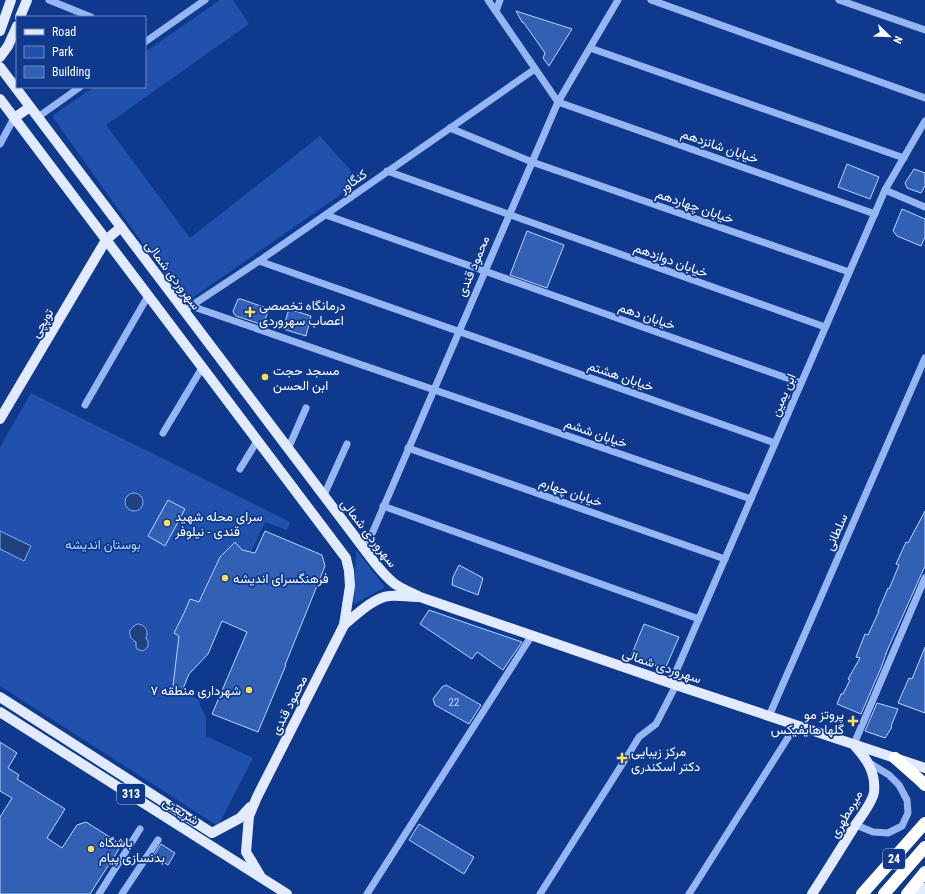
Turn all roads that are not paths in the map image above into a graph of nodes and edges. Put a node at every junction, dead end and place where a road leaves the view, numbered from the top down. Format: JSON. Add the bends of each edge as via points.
{"nodes":[{"id":1,"x":11,"y":0,"type":"edge"},
{"id":2,"x":27,"y":0,"type":"edge"},
{"id":3,"x":49,"y":0,"type":"edge"},
{"id":4,"x":204,"y":0,"type":"edge"},
{"id":5,"x":488,"y":0,"type":"edge"},
{"id":6,"x":500,"y":0,"type":"edge"},
{"id":7,"x":618,"y":0,"type":"edge"},
{"id":8,"x":651,"y":0,"type":"edge"},
{"id":9,"x":839,"y":0,"type":"edge"},
{"id":10,"x":496,"y":11,"type":"junction"},
{"id":11,"x":20,"y":16,"type":"edge"},
{"id":12,"x":89,"y":16,"type":"edge"},
{"id":13,"x":16,"y":28,"type":"edge"},
{"id":14,"x":0,"y":30,"type":"edge"},
{"id":15,"x":925,"y":30,"type":"edge"},
{"id":16,"x":146,"y":40,"type":"edge"},
{"id":17,"x":590,"y":48,"type":"junction"},
{"id":18,"x":0,"y":57,"type":"edge"},
{"id":19,"x":0,"y":67,"type":"edge"},
{"id":20,"x":535,"y":68,"type":"junction"},
{"id":21,"x":79,"y":88,"type":"edge"},
{"id":22,"x":925,"y":98,"type":"edge"},
{"id":23,"x":0,"y":100,"type":"edge"},
{"id":24,"x":558,"y":102,"type":"junction"},
{"id":25,"x":30,"y":107,"type":"junction"},
{"id":26,"x":38,"y":117,"type":"junction"},
{"id":27,"x":14,"y":118,"type":"junction"},
{"id":28,"x":925,"y":121,"type":"edge"},
{"id":29,"x":450,"y":128,"type":"junction"},
{"id":30,"x":0,"y":144,"type":"edge"},
{"id":31,"x":904,"y":158,"type":"junction"},
{"id":32,"x":532,"y":162,"type":"junction"},
{"id":33,"x":387,"y":171,"type":"junction"},
{"id":34,"x":885,"y":190,"type":"junction"},
{"id":35,"x":925,"y":207,"type":"edge"},
{"id":36,"x":326,"y":214,"type":"junction"},
{"id":37,"x":875,"y":214,"type":"junction"},
{"id":38,"x":509,"y":215,"type":"junction"},
{"id":39,"x":120,"y":226,"type":"junction"},
{"id":40,"x":106,"y":240,"type":"junction"},
{"id":41,"x":259,"y":261,"type":"junction"},
{"id":42,"x":485,"y":271,"type":"junction"},
{"id":43,"x":849,"y":272,"type":"junction"},
{"id":44,"x":148,"y":296,"type":"junction"},
{"id":45,"x":188,"y":309,"type":"junction"},
{"id":46,"x":825,"y":327,"type":"junction"},
{"id":47,"x":459,"y":332,"type":"junction"},
{"id":48,"x":925,"y":358,"type":"edge"},
{"id":49,"x":202,"y":368,"type":"junction"},
{"id":50,"x":801,"y":383,"type":"junction"},
{"id":51,"x":434,"y":390,"type":"junction"},
{"id":52,"x":85,"y":405,"type":"dead end"},
{"id":53,"x":306,"y":408,"type":"dead end"},
{"id":54,"x":0,"y":419,"type":"edge"},
{"id":55,"x":163,"y":433,"type":"dead end"},
{"id":56,"x":257,"y":441,"type":"junction"},
{"id":57,"x":775,"y":443,"type":"junction"},
{"id":58,"x":347,"y":444,"type":"dead end"},
{"id":59,"x":408,"y":448,"type":"junction"},
{"id":60,"x":288,"y":449,"type":"junction"},
{"id":61,"x":240,"y":469,"type":"dead end"},
{"id":62,"x":324,"y":496,"type":"junction"},
{"id":63,"x":751,"y":499,"type":"junction"},
{"id":64,"x":383,"y":506,"type":"junction"},
{"id":65,"x":365,"y":550,"type":"junction"},
{"id":66,"x":725,"y":559,"type":"junction"},
{"id":67,"x":925,"y":578,"type":"edge"},
{"id":68,"x":420,"y":597,"type":"junction"},
{"id":69,"x":699,"y":618,"type":"junction"},
{"id":70,"x":344,"y":625,"type":"junction"},
{"id":71,"x":532,"y":635,"type":"junction"},
{"id":72,"x":674,"y":684,"type":"junction"},
{"id":73,"x":0,"y":697,"type":"edge"},
{"id":74,"x":0,"y":712,"type":"edge"},
{"id":75,"x":768,"y":716,"type":"junction"},
{"id":76,"x":796,"y":725,"type":"junction"},
{"id":77,"x":854,"y":744,"type":"junction"},
{"id":78,"x":895,"y":758,"type":"junction"},
{"id":79,"x":868,"y":762,"type":"junction"},
{"id":80,"x":925,"y":768,"type":"edge"},
{"id":81,"x":925,"y":785,"type":"edge"},
{"id":82,"x":258,"y":797,"type":"junction"},
{"id":83,"x":925,"y":823,"type":"edge"},
{"id":84,"x":856,"y":825,"type":"junction"},
{"id":85,"x":140,"y":829,"type":"dead end"},
{"id":86,"x":212,"y":833,"type":"joint"},
{"id":87,"x":158,"y":840,"type":"dead end"},
{"id":88,"x":925,"y":847,"type":"edge"},
{"id":89,"x":925,"y":872,"type":"edge"},
{"id":90,"x":261,"y":877,"type":"junction"},
{"id":91,"x":925,"y":888,"type":"edge"},
{"id":92,"x":99,"y":894,"type":"edge"},
{"id":93,"x":122,"y":894,"type":"edge"},
{"id":94,"x":287,"y":894,"type":"edge"},
{"id":95,"x":367,"y":894,"type":"edge"},
{"id":96,"x":540,"y":894,"type":"edge"},
{"id":97,"x":689,"y":894,"type":"edge"},
{"id":98,"x":812,"y":894,"type":"edge"},
{"id":99,"x":862,"y":894,"type":"edge"},
{"id":100,"x":884,"y":894,"type":"edge"},
{"id":101,"x":907,"y":894,"type":"edge"},
{"id":102,"x":920,"y":894,"type":"edge"}],
"edges":[{"from":1,"to":14,"type":"main road"},
{"from":2,"to":11,"type":"main road"},
{"from":3,"to":12,"type":"street"},
{"from":4,"to":16,"type":"street"},
{"from":5,"to":10,"type":"street"},
{"from":6,"to":10,"type":"street"},
{"from":7,"to":17,"type":"street","name":"محمود قندی"},
{"from":8,"to":22,"type":"street"},
{"from":9,"to":15,"type":"street"},
{"from":10,"to":20,"type":"street"},
{"from":13,"to":18,"type":"main road"},
{"from":17,"to":24,"type":"street","name":"محمود قندی"},
{"from":17,"to":31,"type":"street"},
{"from":19,"to":25,"type":"main road","name":"سهروردی شمالی"},
{"from":20,"to":24,"type":"street"},
{"from":20,"to":29,"type":"street","name":"کنگاور"},
{"from":21,"to":26,"type":"street"},
{"from":23,"to":27,"type":"main road"},
{"from":24,"to":32,"type":"street","name":"محمود قندی"},
{"from":24,"to":37,"type":"street","name":"خیابان شانزدهم"},
{"from":25,"to":26,"type":"main road","name":"سهروردی شمالی"},
{"from":25,"to":27,"type":"main road"},
{"from":26,"to":39,"type":"main road","name":"سهروردی شمالی"},
{"from":27,"to":30,"type":"street"},
{"from":27,"to":40,"type":"main road"},
{"from":28,"to":31,"type":"street","name":"ابن یمین"},
{"from":29,"to":32,"type":"street","name":"خیابان چهاردهم"},
{"from":29,"to":33,"type":"street","name":"کنگاور"},
{"from":31,"to":34,"type":"street","name":"ابن یمین"},
{"from":32,"to":38,"type":"street","name":"محمود قندی"},
{"from":32,"to":43,"type":"street","name":"خیابان چهاردهم"},
{"from":33,"to":36,"type":"street","name":"کنگاور"},
{"from":33,"to":38,"type":"street","name":"خیابان دوازدهم"},
{"from":34,"to":35,"type":"street"},
{"from":34,"to":37,"type":"street","name":"ابن یمین"},
{"from":36,"to":41,"type":"street","name":"کنگاور"},
{"from":36,"to":42,"type":"street","name":"خیابان دهم"},
{"from":37,"to":43,"type":"street","name":"ابن یمین"},
{"from":38,"to":42,"type":"street","name":"محمود قندی"},
{"from":38,"to":46,"type":"street","name":"خیابان دوازدهم"},
{"from":39,"to":40,"type":"main road","name":"توپچی"},
{"from":39,"to":45,"type":"main road","name":"سهروردی شمالی"},
{"from":40,"to":44,"type":"main road"},
{"from":40,"to":54,"type":"main road","name":"توپچی"},
{"from":41,"to":45,"type":"street","name":"کنگاور"},
{"from":41,"to":47,"type":"street","name":"خیابان هشتم"},
{"from":42,"to":47,"type":"street","name":"محمود قندی"},
{"from":42,"to":50,"type":"street","name":"خیابان دهم"},
{"from":43,"to":46,"type":"street","name":"ابن یمین"},
{"from":44,"to":49,"type":"main road"},
{"from":44,"to":52,"type":"street"},
{"from":45,"to":51,"type":"street","name":"خیابان ششم"},
{"from":45,"to":60,"type":"main road","name":"سهروردی شمالی"},
{"from":46,"to":50,"type":"street","name":"ابن یمین"},
{"from":47,"to":51,"type":"street","name":"محمود قندی"},
{"from":47,"to":57,"type":"street","name":"خیابان هشتم"},
{"from":48,"to":75,"type":"street","name":"سلطانی"},
{"from":49,"to":55,"type":"street"},
{"from":49,"to":56,"type":"main road"},
{"from":50,"to":57,"type":"street","name":"ابن یمین"},
{"from":51,"to":59,"type":"street","name":"محمود قندی"},
{"from":51,"to":63,"type":"street","name":"خیابان ششم"},
{"from":53,"to":60,"type":"street"},
{"from":56,"to":61,"type":"street"},
{"from":56,"to":70,"type":"main road","via":[[346,558],[350,586]]},
{"from":57,"to":63,"type":"street","name":"ابن یمین"},
{"from":58,"to":62,"type":"street"},
{"from":59,"to":64,"type":"street","name":"محمود قندی"},
{"from":59,"to":66,"type":"street","name":"خیابان چهارم"},
{"from":60,"to":62,"type":"main road","name":"سهروردی شمالی"},
{"from":62,"to":65,"type":"main road","name":"سهروردی شمالی"},
{"from":63,"to":66,"type":"street","name":"ابن یمین"},
{"from":64,"to":65,"type":"street","name":"محمود قندی"},
{"from":64,"to":69,"type":"street"},
{"from":65,"to":68,"type":"main road","name":"سهروردی شمالی","via":[[394,583]]},
{"from":66,"to":69,"type":"street","name":"ابن یمین"},
{"from":67,"to":77,"type":"street"},
{"from":68,"to":70,"type":"main road","via":[[380,598]]},
{"from":68,"to":71,"type":"main road","name":"سهروردی شمالی"},
{"from":69,"to":72,"type":"street","name":"ابن یمین"},
{"from":70,"to":82,"type":"main road","name":"محمود قندی"},
{"from":71,"to":72,"type":"main road","name":"سهروردی شمالی"},
{"from":71,"to":95,"type":"street"},
{"from":72,"to":75,"type":"main road","name":"سهروردی شمالی"},
{"from":72,"to":96,"type":"street","name":"ابن یمین","via":[[656,724],[639,737]]},
{"from":73,"to":86,"type":"main road","name":"شریعتی","number":"313"},
{"from":74,"to":90,"type":"main road","name":"شریعتی","number":"313"},
{"from":75,"to":76,"type":"main road","name":"سهروردی شمالی"},
{"from":76,"to":77,"type":"main road","name":"سهروردی شمالی"},
{"from":76,"to":97,"type":"street"},
{"from":77,"to":78,"type":"main road","name":"سهروردی شمالی"},
{"from":77,"to":79,"type":"main road","name":"میرمطهری"},
{"from":78,"to":80,"type":"main road","name":"سهروردی شمالی"},
{"from":78,"to":81,"type":"highway"},
{"from":79,"to":84,"type":"main road","name":"میرمطهری","via":[[873,778],[873,794]]},
{"from":79,"to":84,"type":"street","via":[[889,775],[899,785],[907,800],[908,813],[902,826],[888,833],[873,832]]},
{"from":82,"to":86,"type":"main road","name":"محمود قندی","via":[[240,818]]},
{"from":82,"to":90,"type":"main road","name":"محمود قندی","via":[[249,816],[246,852]]},
{"from":83,"to":99,"type":"highway","number":"24"},
{"from":84,"to":98,"type":"main road","name":"میرمطهری"},
{"from":85,"to":92,"type":"street"},
{"from":87,"to":93,"type":"street"},
{"from":88,"to":100,"type":"highway","number":"24"},
{"from":89,"to":101,"type":"highway"},
{"from":90,"to":94,"type":"main road","name":"شریعتی","number":"313"},
{"from":91,"to":102,"type":"main road"}]}
